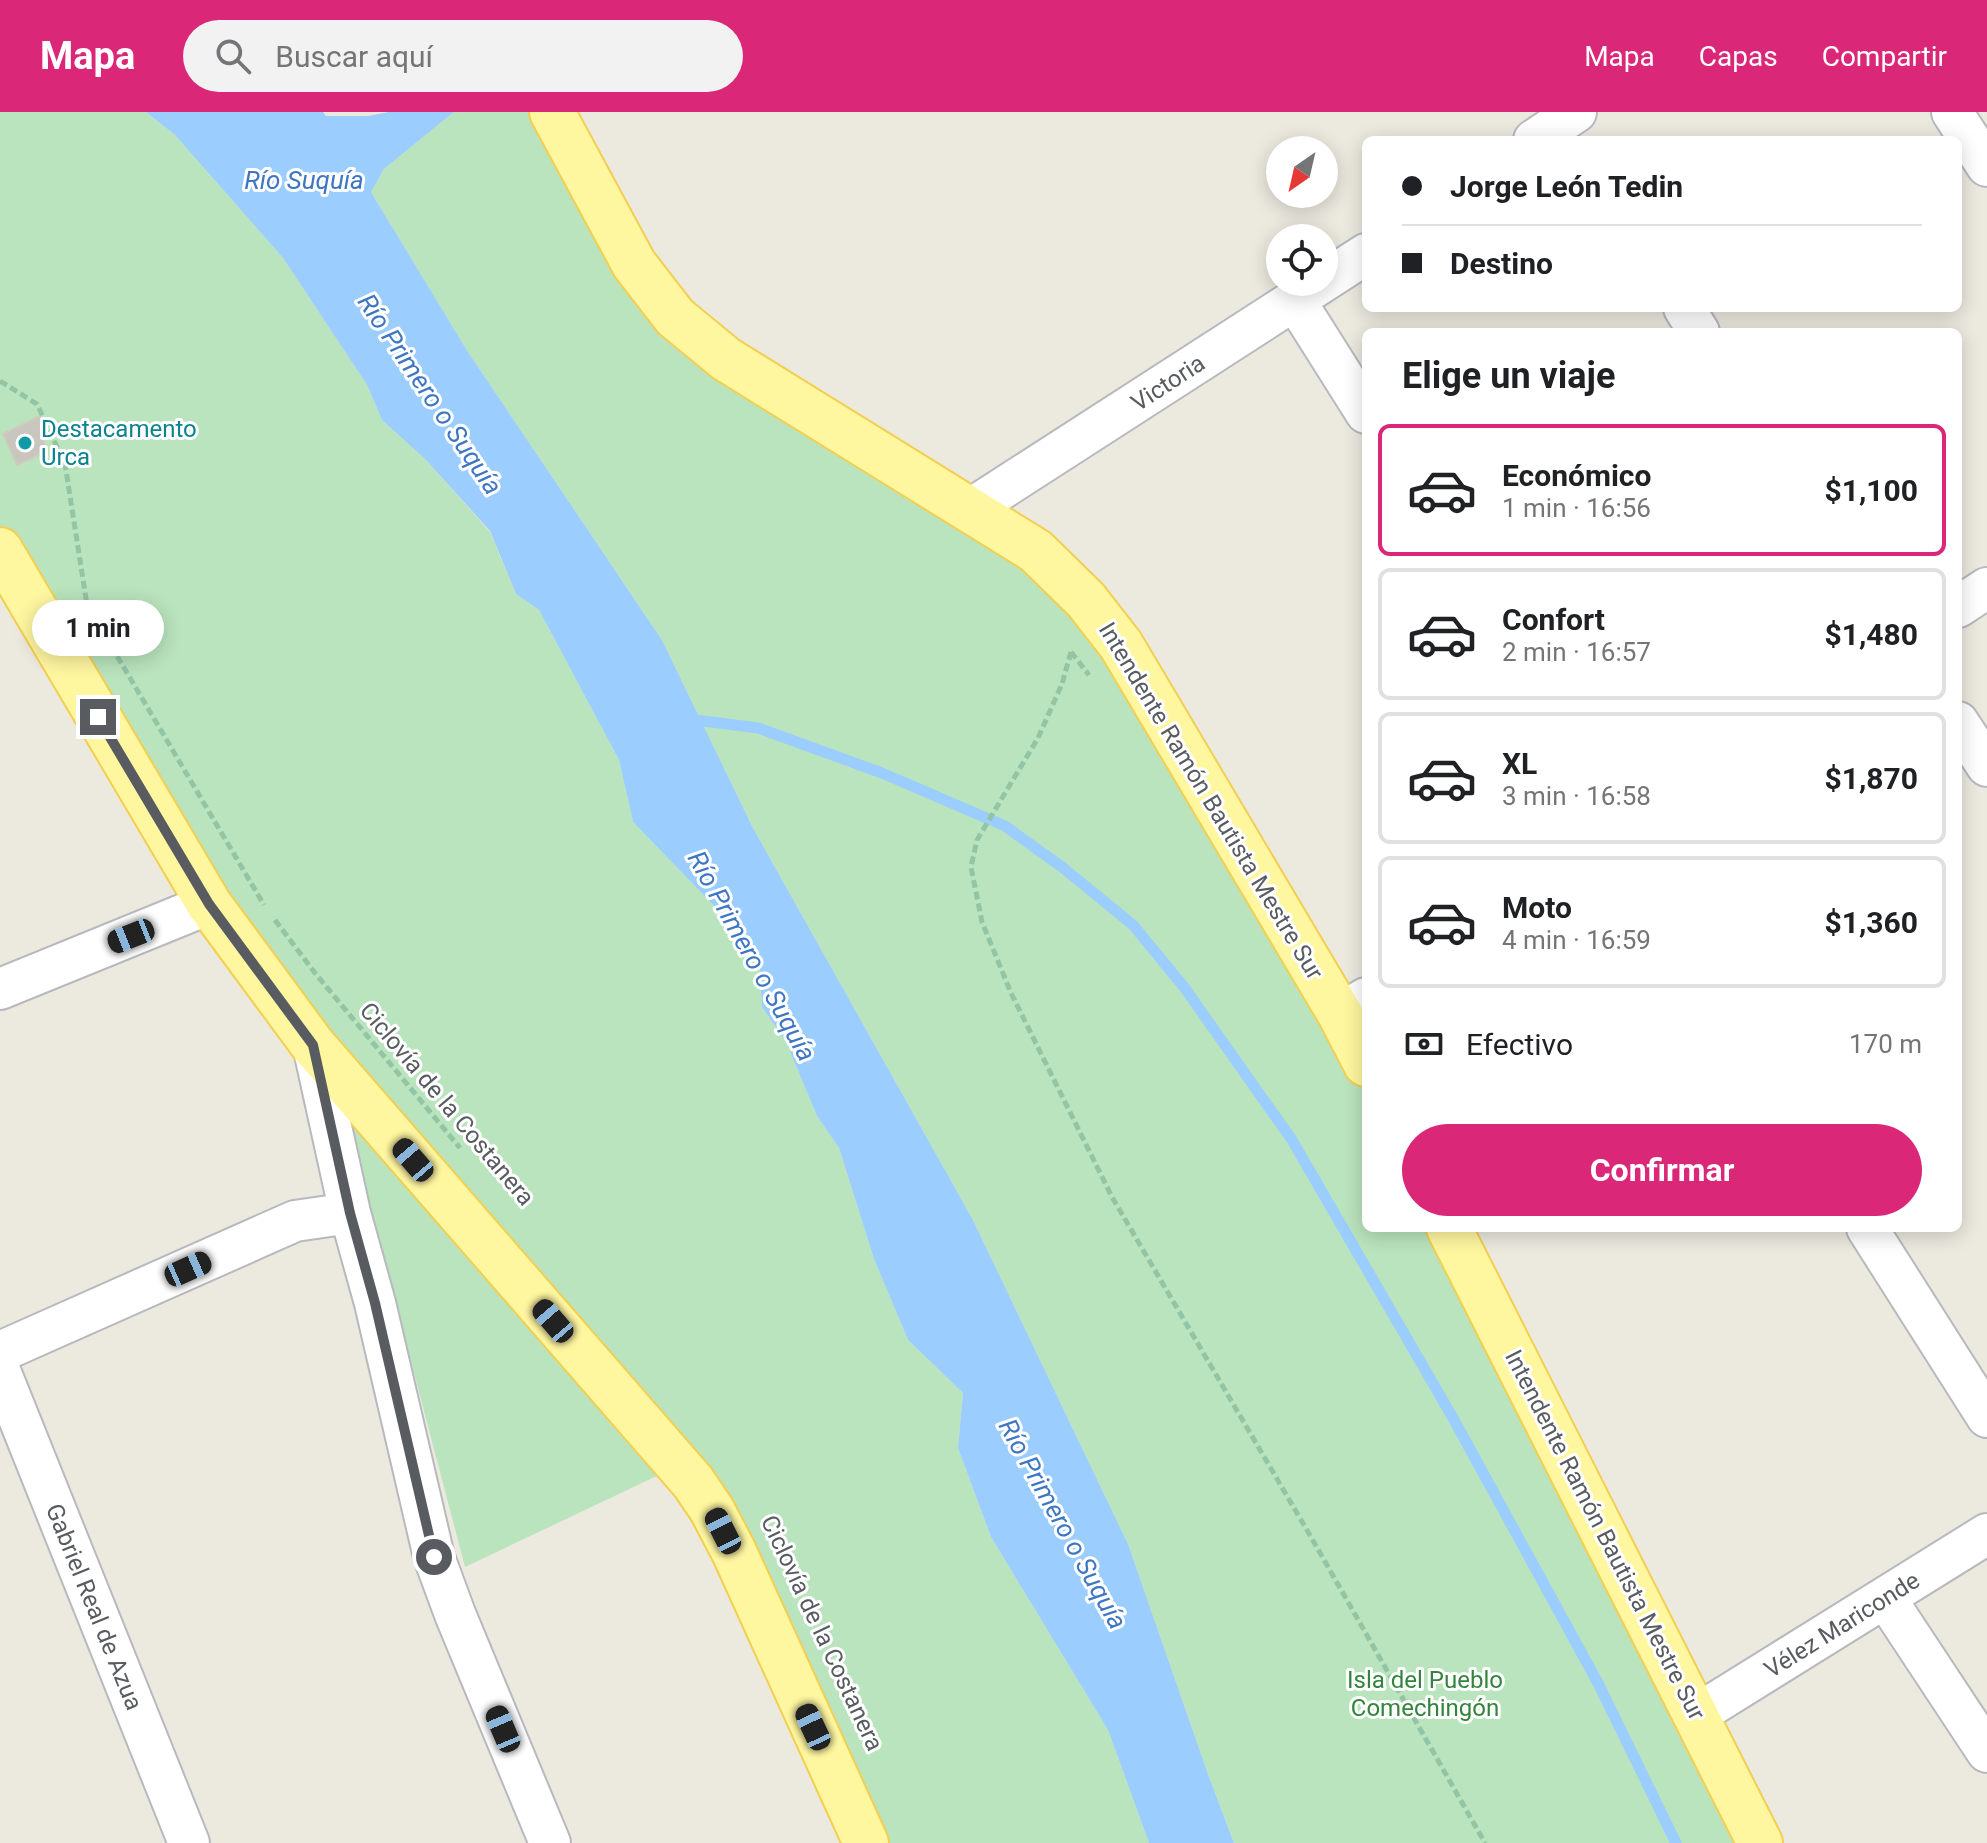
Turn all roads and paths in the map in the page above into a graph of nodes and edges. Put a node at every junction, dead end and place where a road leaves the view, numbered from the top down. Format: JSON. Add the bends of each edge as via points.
{"nodes":[{"id":1,"x":552,"y":112,"type":"edge"},
{"id":2,"x":1952,"y":112,"type":"edge"},
{"id":3,"x":1987,"y":166,"type":"edge"},
{"id":4,"x":1362,"y":257,"type":"edge"},
{"id":5,"x":1296,"y":302,"type":"junction"},
{"id":6,"x":0,"y":381,"type":"edge"},
{"id":7,"x":1362,"y":407,"type":"edge"},
{"id":8,"x":969,"y":510,"type":"junction"},
{"id":9,"x":0,"y":550,"type":"edge"},
{"id":10,"x":1987,"y":588,"type":"edge"},
{"id":11,"x":1962,"y":604,"type":"edge"},
{"id":12,"x":1071,"y":652,"type":"dead end"},
{"id":13,"x":1962,"y":728,"type":"edge"},
{"id":14,"x":1987,"y":766,"type":"edge"},
{"id":15,"x":209,"y":904,"type":"junction"},
{"id":16,"x":0,"y":989,"type":"edge"},
{"id":17,"x":1353,"y":1006,"type":"edge"},
{"id":18,"x":313,"y":1045,"type":"junction"},
{"id":19,"x":1362,"y":1046,"type":"edge"},
{"id":20,"x":465,"y":1154,"type":"dead end"},
{"id":21,"x":350,"y":1213,"type":"junction"},
{"id":22,"x":1451,"y":1232,"type":"edge"},
{"id":23,"x":1870,"y":1232,"type":"edge"},
{"id":24,"x":0,"y":1352,"type":"edge"},
{"id":25,"x":0,"y":1371,"type":"edge"},
{"id":26,"x":1987,"y":1417,"type":"edge"},
{"id":27,"x":1987,"y":1534,"type":"edge"},
{"id":28,"x":1886,"y":1599,"type":"junction"},
{"id":29,"x":1696,"y":1715,"type":"junction"},
{"id":30,"x":1987,"y":1752,"type":"edge"},
{"id":31,"x":189,"y":1843,"type":"edge"},
{"id":32,"x":550,"y":1843,"type":"edge"},
{"id":33,"x":866,"y":1843,"type":"edge"},
{"id":34,"x":1485,"y":1843,"type":"edge"},
{"id":35,"x":1760,"y":1843,"type":"edge"}],
"edges":[{"from":1,"to":8,"type":"main road","name":"Intendente Ramón Bautista Mestre Sur","via":[[634,264],[675,317],[726,359]]},
{"from":2,"to":3,"type":"street"},
{"from":4,"to":5,"type":"street","name":"Victoria"},
{"from":5,"to":7,"type":"street"},
{"from":5,"to":8,"type":"street","name":"Victoria"},
{"from":6,"to":20,"type":"path","name":"Ciclovía de la Costanera","via":[[37,404],[65,464],[87,605],[262,903]]},
{"from":8,"to":17,"type":"main road","name":"Intendente Ramón Bautista Mestre Sur","via":[[1036,551],[1086,600],[1121,645]]},
{"from":9,"to":15,"type":"main road"},
{"from":10,"to":11,"type":"street"},
{"from":12,"to":34,"type":"path","via":[[1038,738],[977,840],[971,867],[982,922],[1011,993],[1112,1197]]},
{"from":13,"to":14,"type":"street"},
{"from":15,"to":16,"type":"street"},
{"from":15,"to":18,"type":"main road"},
{"from":17,"to":19,"type":"main road","name":"Intendente Ramón Bautista Mestre Sur"},
{"from":18,"to":21,"type":"street"},
{"from":18,"to":33,"type":"main road","via":[[693,1482],[734,1552]]},
{"from":21,"to":24,"type":"street","via":[[295,1221]]},
{"from":21,"to":32,"type":"street","via":[[434,1557]]},
{"from":22,"to":29,"type":"main road","name":"Intendente Ramón Bautista Mestre Sur"},
{"from":23,"to":26,"type":"street"},
{"from":25,"to":31,"type":"street","name":"Gabriel Real de Azua"},
{"from":27,"to":28,"type":"street","name":"Vélez Mariconde"},
{"from":28,"to":29,"type":"street","name":"Vélez Mariconde"},
{"from":28,"to":30,"type":"street"},
{"from":29,"to":35,"type":"main road","name":"Intendente Ramón Bautista Mestre Sur"}]}
